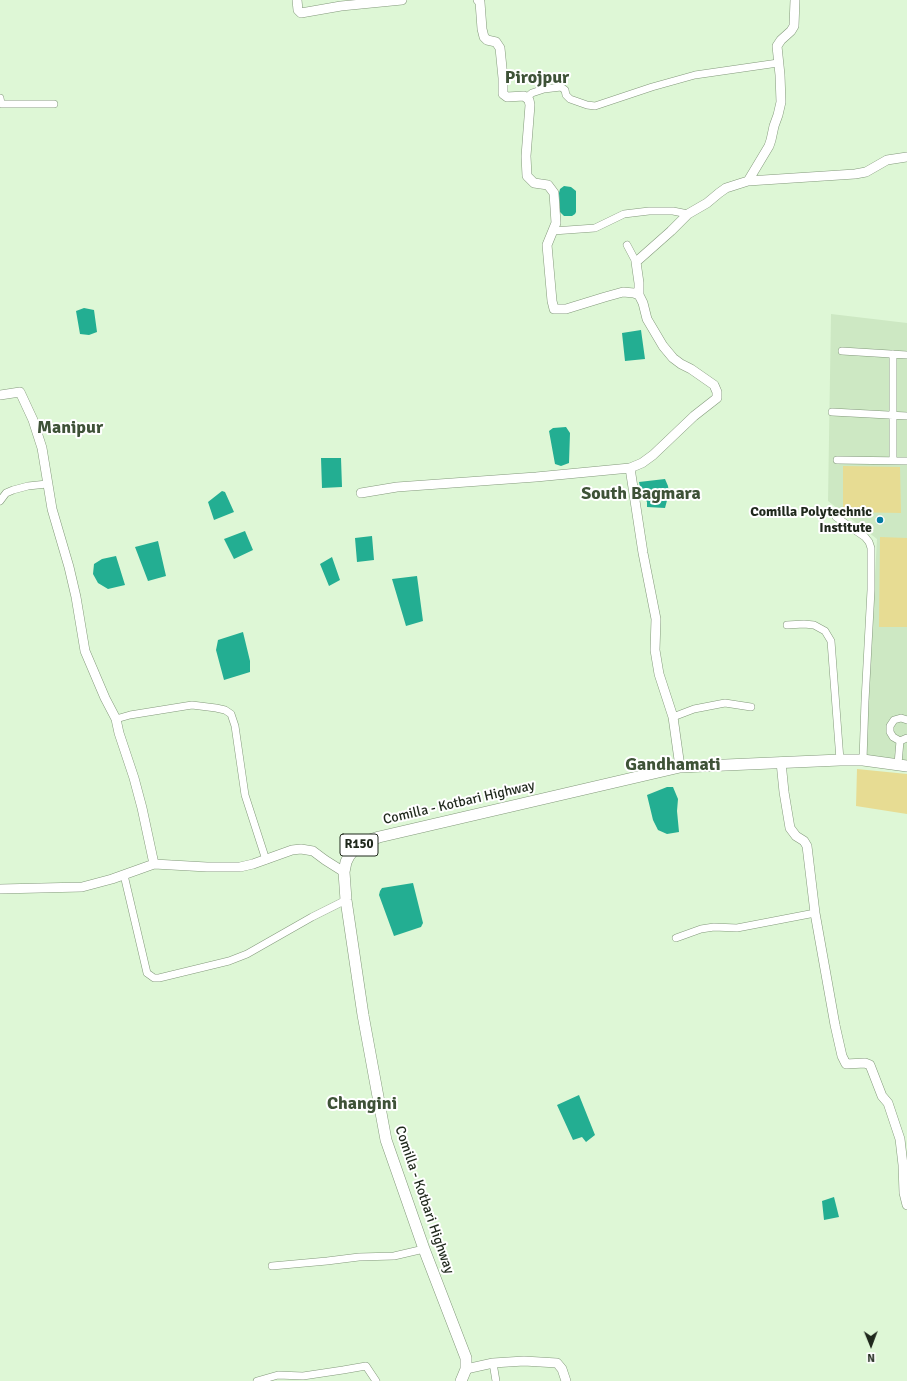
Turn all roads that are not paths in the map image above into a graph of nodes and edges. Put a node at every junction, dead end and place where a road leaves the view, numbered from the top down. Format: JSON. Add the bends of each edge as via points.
{"nodes":[{"id":1,"x":297,"y":0,"type":"edge"},
{"id":2,"x":402,"y":0,"type":"edge"},
{"id":3,"x":478,"y":0,"type":"edge"},
{"id":4,"x":795,"y":0,"type":"edge"},
{"id":5,"x":778,"y":63,"type":"junction"},
{"id":6,"x":0,"y":98,"type":"edge"},
{"id":7,"x":527,"y":98,"type":"junction"},
{"id":8,"x":54,"y":104,"type":"dead end"},
{"id":9,"x":907,"y":157,"type":"edge"},
{"id":10,"x":748,"y":181,"type":"junction"},
{"id":11,"x":688,"y":214,"type":"junction"},
{"id":12,"x":552,"y":231,"type":"junction"},
{"id":13,"x":626,"y":245,"type":"dead end"},
{"id":14,"x":636,"y":262,"type":"junction"},
{"id":15,"x":638,"y":295,"type":"junction"},
{"id":16,"x":842,"y":351,"type":"dead end"},
{"id":17,"x":893,"y":354,"type":"junction"},
{"id":18,"x":907,"y":355,"type":"edge"},
{"id":19,"x":0,"y":395,"type":"edge"},
{"id":20,"x":832,"y":412,"type":"dead end"},
{"id":21,"x":907,"y":416,"type":"edge"},
{"id":22,"x":837,"y":460,"type":"dead end"},
{"id":23,"x":893,"y":461,"type":"junction"},
{"id":24,"x":907,"y":462,"type":"edge"},
{"id":25,"x":630,"y":468,"type":"junction"},
{"id":26,"x":47,"y":484,"type":"junction"},
{"id":27,"x":361,"y":493,"type":"dead end"},
{"id":28,"x":0,"y":501,"type":"edge"},
{"id":29,"x":836,"y":517,"type":"dead end"},
{"id":30,"x":787,"y":626,"type":"dead end"},
{"id":31,"x":750,"y":707,"type":"dead end"},
{"id":32,"x":673,"y":716,"type":"junction"},
{"id":33,"x":116,"y":718,"type":"junction"},
{"id":34,"x":907,"y":720,"type":"edge"},
{"id":35,"x":903,"y":740,"type":"edge"},
{"id":36,"x":840,"y":760,"type":"junction"},
{"id":37,"x":863,"y":760,"type":"junction"},
{"id":38,"x":781,"y":762,"type":"junction"},
{"id":39,"x":902,"y":765,"type":"edge"},
{"id":40,"x":680,"y":767,"type":"junction"},
{"id":41,"x":266,"y":860,"type":"junction"},
{"id":42,"x":154,"y":864,"type":"junction"},
{"id":43,"x":344,"y":872,"type":"junction"},
{"id":44,"x":124,"y":875,"type":"junction"},
{"id":45,"x":0,"y":889,"type":"edge"},
{"id":46,"x":346,"y":900,"type":"junction"},
{"id":47,"x":815,"y":913,"type":"junction"},
{"id":48,"x":676,"y":938,"type":"dead end"},
{"id":49,"x":903,"y":1139,"type":"edge"},
{"id":50,"x":907,"y":1205,"type":"edge"},
{"id":51,"x":424,"y":1249,"type":"junction"},
{"id":52,"x":272,"y":1266,"type":"dead end"},
{"id":53,"x":493,"y":1363,"type":"junction"},
{"id":54,"x":466,"y":1369,"type":"junction"},
{"id":55,"x":257,"y":1381,"type":"edge"},
{"id":56,"x":376,"y":1381,"type":"edge"},
{"id":57,"x":461,"y":1381,"type":"edge"},
{"id":58,"x":496,"y":1381,"type":"edge"},
{"id":59,"x":566,"y":1381,"type":"edge"}],
"edges":[{"from":1,"to":2,"type":"street","via":[[301,13]]},
{"from":3,"to":7,"type":"street","via":[[484,37],[496,42],[500,48],[503,94],[507,98]]},
{"from":4,"to":5,"type":"street","via":[[794,26],[777,46]]},
{"from":5,"to":7,"type":"street","via":[[695,75],[595,106],[587,106],[570,99],[564,88],[544,89],[532,93]]},
{"from":5,"to":10,"type":"street","via":[[781,102],[778,115],[769,146]]},
{"from":6,"to":8,"type":"street","via":[[2,104]]},
{"from":7,"to":12,"type":"street","via":[[530,105],[527,176],[534,183],[548,185],[554,193],[556,222]]},
{"from":9,"to":10,"type":"street","via":[[887,160],[866,172],[855,174]]},
{"from":10,"to":11,"type":"street","via":[[726,188]]},
{"from":11,"to":12,"type":"street","via":[[673,211],[624,214],[595,228]]},
{"from":11,"to":14,"type":"street"},
{"from":12,"to":15,"type":"street","via":[[547,245],[554,309],[566,309],[623,292]]},
{"from":13,"to":14,"type":"street"},
{"from":14,"to":15,"type":"street"},
{"from":15,"to":25,"type":"street","via":[[647,319],[663,346],[681,364],[714,385],[718,395],[653,455]]},
{"from":16,"to":17,"type":"street"},
{"from":17,"to":18,"type":"street"},
{"from":17,"to":23,"type":"street"},
{"from":19,"to":26,"type":"street","via":[[21,393],[42,448]]},
{"from":20,"to":21,"type":"street"},
{"from":22,"to":23,"type":"street"},
{"from":23,"to":24,"type":"street"},
{"from":25,"to":27,"type":"street","via":[[397,487]]},
{"from":25,"to":32,"type":"street","via":[[642,553],[656,619],[655,650],[658,668]]},
{"from":26,"to":28,"type":"street","via":[[13,490],[6,493]]},
{"from":26,"to":33,"type":"street","via":[[76,597],[85,651]]},
{"from":29,"to":37,"type":"street","via":[[865,537],[871,548]]},
{"from":30,"to":36,"type":"street","via":[[814,625],[825,631],[830,641]]},
{"from":31,"to":32,"type":"street","via":[[729,702]]},
{"from":32,"to":40,"type":"street"},
{"from":33,"to":41,"type":"street","via":[[192,705],[225,710],[231,714],[245,794]]},
{"from":33,"to":42,"type":"street","via":[[142,808]]},
{"from":34,"to":35,"type":"street","via":[[894,720],[890,726],[893,737]]},
{"from":35,"to":39,"type":"street"},
{"from":36,"to":37,"type":"main road","name":"Comilla - Kotbari Highway","number":"R150"},
{"from":36,"to":38,"type":"main road","name":"Comilla - Kotbari Highway","number":"R150"},
{"from":37,"to":39,"type":"main road","name":"Comilla - Kotbari Highway","number":"R150"},
{"from":38,"to":40,"type":"main road","name":"Comilla - Kotbari Highway","number":"R150"},
{"from":38,"to":47,"type":"street","via":[[790,828],[807,846]]},
{"from":40,"to":43,"type":"main road","name":"Comilla - Kotbari Highway","number":"R150","via":[[369,840],[356,847],[346,862]]},
{"from":41,"to":42,"type":"street","via":[[240,866]]},
{"from":41,"to":43,"type":"street","via":[[292,850],[307,849]]},
{"from":42,"to":44,"type":"street"},
{"from":43,"to":46,"type":"main road","name":"Comilla - Kotbari Highway","number":"R150"},
{"from":44,"to":45,"type":"street","via":[[82,887]]},
{"from":44,"to":46,"type":"street","via":[[147,973],[154,978],[247,954]]},
{"from":46,"to":51,"type":"main road","name":"Comilla - Kotbari Highway","number":"R150","via":[[363,1015],[386,1140]]},
{"from":47,"to":48,"type":"street","via":[[737,928],[701,929]]},
{"from":47,"to":49,"type":"street","via":[[844,1061],[846,1064],[865,1063],[871,1067]]},
{"from":49,"to":50,"type":"street","via":[[904,1193]]},
{"from":51,"to":52,"type":"street","via":[[394,1256]]},
{"from":51,"to":54,"type":"main road","name":"Comilla - Kotbari Highway","number":"R150","via":[[466,1358]]},
{"from":53,"to":54,"type":"street"},
{"from":53,"to":58,"type":"street"},
{"from":53,"to":59,"type":"street","via":[[557,1363]]},
{"from":54,"to":57,"type":"main road"},
{"from":55,"to":56,"type":"street","via":[[278,1376],[303,1376],[366,1366]]}]}
